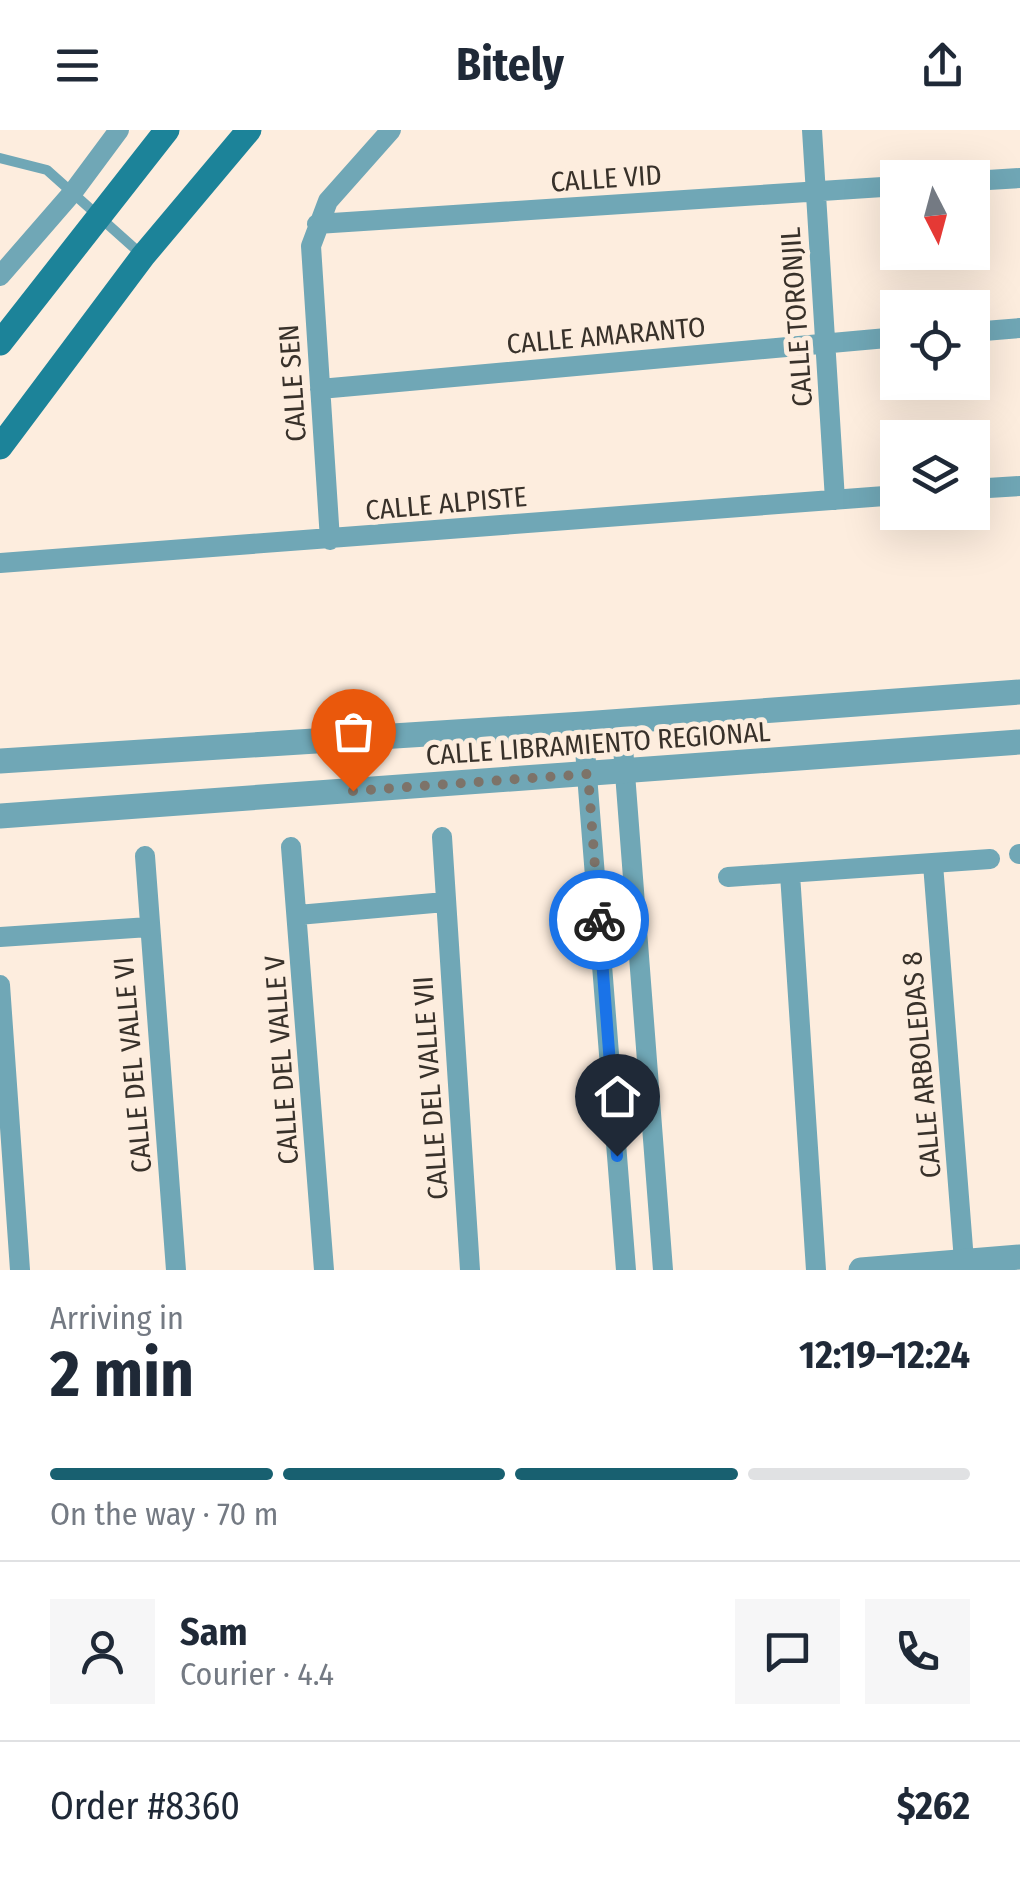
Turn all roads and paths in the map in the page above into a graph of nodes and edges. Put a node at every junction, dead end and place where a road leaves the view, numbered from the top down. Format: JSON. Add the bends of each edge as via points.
{"nodes":[{"id":1,"x":119,"y":130,"type":"edge"},
{"id":2,"x":167,"y":130,"type":"edge"},
{"id":3,"x":250,"y":130,"type":"edge"},
{"id":4,"x":391,"y":130,"type":"edge"},
{"id":5,"x":812,"y":130,"type":"edge"},
{"id":6,"x":0,"y":158,"type":"edge"},
{"id":7,"x":1020,"y":178,"type":"edge"},
{"id":8,"x":990,"y":180,"type":"edge"},
{"id":9,"x":880,"y":187,"type":"edge"},
{"id":10,"x":73,"y":192,"type":"junction"},
{"id":11,"x":816,"y":192,"type":"junction"},
{"id":12,"x":99,"y":216,"type":"junction"},
{"id":13,"x":318,"y":224,"type":"junction"},
{"id":14,"x":143,"y":256,"type":"junction"},
{"id":15,"x":0,"y":276,"type":"edge"},
{"id":16,"x":1020,"y":328,"type":"edge"},
{"id":17,"x":990,"y":330,"type":"edge"},
{"id":18,"x":880,"y":338,"type":"edge"},
{"id":19,"x":825,"y":342,"type":"junction"},
{"id":20,"x":0,"y":343,"type":"edge"},
{"id":21,"x":320,"y":388,"type":"junction"},
{"id":22,"x":0,"y":447,"type":"edge"},
{"id":23,"x":1020,"y":486,"type":"edge"},
{"id":24,"x":990,"y":488,"type":"edge"},
{"id":25,"x":880,"y":496,"type":"edge"},
{"id":26,"x":835,"y":500,"type":"junction"},
{"id":27,"x":330,"y":540,"type":"junction"},
{"id":28,"x":0,"y":563,"type":"edge"},
{"id":29,"x":1020,"y":692,"type":"edge"},
{"id":30,"x":621,"y":721,"type":"junction"},
{"id":31,"x":583,"y":724,"type":"junction"},
{"id":32,"x":1020,"y":742,"type":"edge"},
{"id":33,"x":0,"y":761,"type":"edge"},
{"id":34,"x":626,"y":770,"type":"junction"},
{"id":35,"x":588,"y":774,"type":"junction"},
{"id":36,"x":0,"y":816,"type":"edge"},
{"id":37,"x":442,"y":838,"type":"dead end"},
{"id":38,"x":291,"y":846,"type":"dead end"},
{"id":39,"x":144,"y":856,"type":"dead end"},
{"id":40,"x":990,"y":859,"type":"dead end"},
{"id":41,"x":933,"y":864,"type":"junction"},
{"id":42,"x":790,"y":874,"type":"junction"},
{"id":43,"x":728,"y":877,"type":"dead end"},
{"id":44,"x":445,"y":902,"type":"junction"},
{"id":45,"x":298,"y":914,"type":"junction"},
{"id":46,"x":149,"y":928,"type":"junction"},
{"id":47,"x":0,"y":937,"type":"edge"},
{"id":48,"x":0,"y":985,"type":"edge"},
{"id":49,"x":1020,"y":1257,"type":"edge"},
{"id":50,"x":964,"y":1261,"type":"junction"},
{"id":51,"x":20,"y":1270,"type":"edge"},
{"id":52,"x":176,"y":1270,"type":"edge"},
{"id":53,"x":324,"y":1270,"type":"edge"},
{"id":54,"x":470,"y":1270,"type":"edge"},
{"id":55,"x":626,"y":1270,"type":"edge"},
{"id":56,"x":663,"y":1270,"type":"edge"},
{"id":57,"x":816,"y":1270,"type":"edge"},
{"id":58,"x":860,"y":1270,"type":"edge"}],
"edges":[{"from":1,"to":10,"type":"street"},
{"from":2,"to":12,"type":"main road"},
{"from":3,"to":14,"type":"main road"},
{"from":4,"to":13,"type":"street","via":[[328,201]]},
{"from":5,"to":11,"type":"street","name":"CALLE TORONJIL"},
{"from":6,"to":10,"type":"lane","via":[[47,170]]},
{"from":7,"to":8,"type":"street"},
{"from":9,"to":11,"type":"street","name":"CALLE VID"},
{"from":10,"to":12,"type":"lane"},
{"from":10,"to":15,"type":"street"},
{"from":11,"to":13,"type":"street","name":"CALLE VID"},
{"from":11,"to":19,"type":"street","name":"CALLE TORONJIL"},
{"from":12,"to":14,"type":"lane"},
{"from":12,"to":20,"type":"main road"},
{"from":13,"to":21,"type":"street","name":"CALLE SEN","via":[[311,274]]},
{"from":14,"to":22,"type":"main road"},
{"from":16,"to":17,"type":"street"},
{"from":18,"to":19,"type":"street","name":"CALLE AMARANTO"},
{"from":19,"to":21,"type":"street","name":"CALLE AMARANTO"},
{"from":19,"to":26,"type":"street","name":"CALLE TORONJIL"},
{"from":21,"to":27,"type":"street","name":"CALLE SEN"},
{"from":23,"to":24,"type":"street"},
{"from":25,"to":26,"type":"street","name":"CALLE ALPISTE"},
{"from":26,"to":27,"type":"street","name":"CALLE ALPISTE"},
{"from":27,"to":28,"type":"street","name":"CALLE ALPISTE"},
{"from":29,"to":30,"type":"street","name":"CALLE LIBRAMIENTO REGIONAL"},
{"from":30,"to":31,"type":"street","name":"CALLE LIBRAMIENTO REGIONAL"},
{"from":30,"to":34,"type":"street"},
{"from":31,"to":33,"type":"street","name":"CALLE LIBRAMIENTO REGIONAL"},
{"from":31,"to":35,"type":"street"},
{"from":32,"to":34,"type":"street","name":"CALLE LIBRAMIENTO REGIONAL"},
{"from":34,"to":35,"type":"street","name":"CALLE LIBRAMIENTO REGIONAL"},
{"from":34,"to":56,"type":"street"},
{"from":35,"to":36,"type":"street","name":"CALLE LIBRAMIENTO REGIONAL"},
{"from":35,"to":55,"type":"street"},
{"from":37,"to":44,"type":"street","name":"CALLE DEL VALLE VII"},
{"from":38,"to":45,"type":"street","name":"CALLE DEL VALLE V"},
{"from":39,"to":46,"type":"street","name":"CALLE DEL VALLE VI"},
{"from":40,"to":41,"type":"street"},
{"from":41,"to":42,"type":"street"},
{"from":41,"to":50,"type":"street","name":"CALLE ARBOLEDAS 8"},
{"from":42,"to":43,"type":"street"},
{"from":42,"to":57,"type":"street"},
{"from":44,"to":45,"type":"street"},
{"from":44,"to":54,"type":"street","name":"CALLE DEL VALLE VII"},
{"from":45,"to":53,"type":"street","name":"CALLE DEL VALLE V"},
{"from":46,"to":47,"type":"street"},
{"from":46,"to":52,"type":"street","name":"CALLE DEL VALLE VI"},
{"from":48,"to":51,"type":"street"},
{"from":49,"to":50,"type":"street"},
{"from":50,"to":58,"type":"street"}]}
